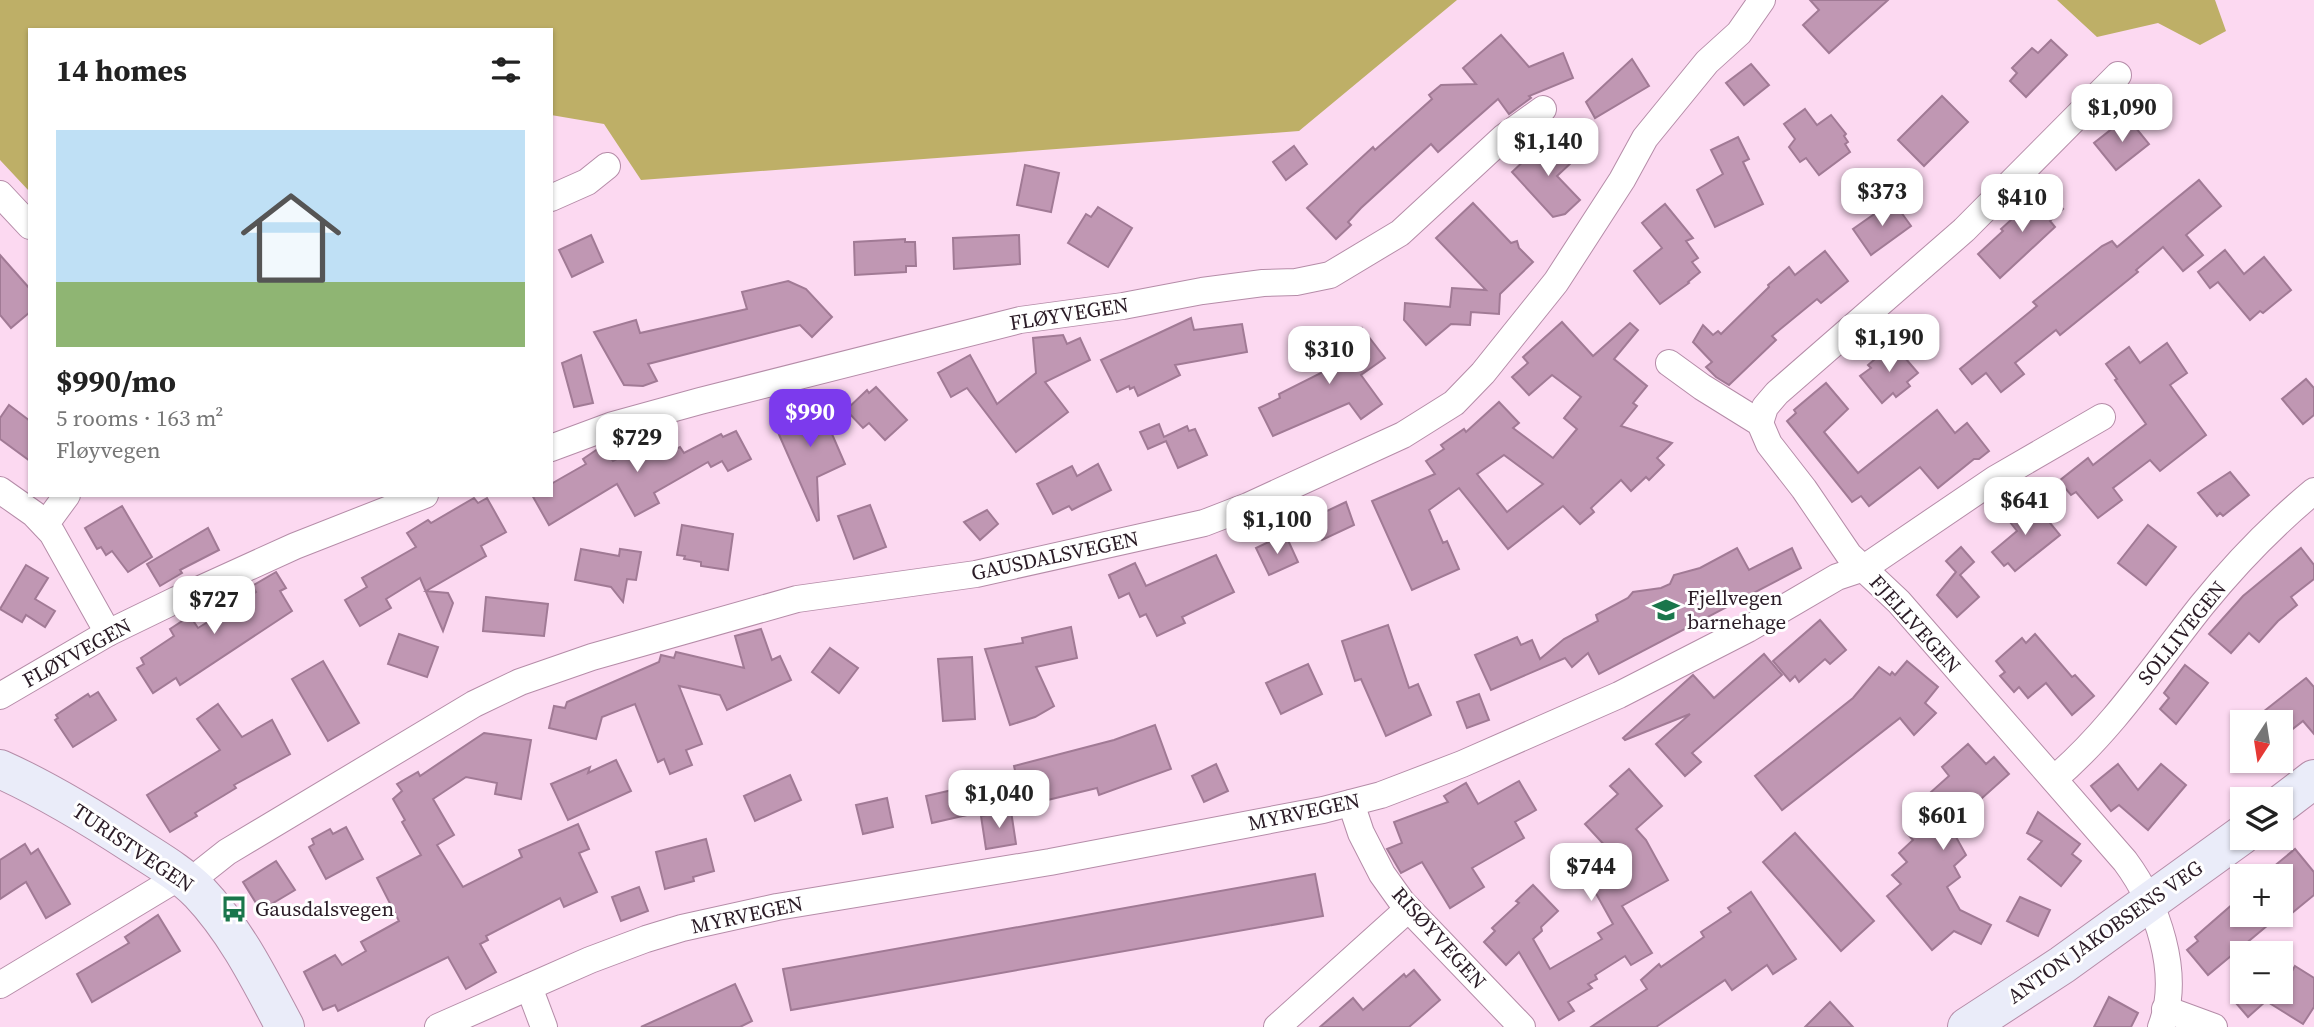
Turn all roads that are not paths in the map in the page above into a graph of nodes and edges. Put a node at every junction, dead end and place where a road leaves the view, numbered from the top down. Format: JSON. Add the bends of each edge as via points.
{"nodes":[{"id":1,"x":1762,"y":0,"type":"edge"},
{"id":2,"x":2118,"y":75,"type":"dead end"},
{"id":3,"x":1542,"y":109,"type":"dead end"},
{"id":4,"x":607,"y":166,"type":"dead end"},
{"id":5,"x":0,"y":194,"type":"edge"},
{"id":6,"x":553,"y":197,"type":"edge"},
{"id":7,"x":28,"y":224,"type":"edge"},
{"id":8,"x":1669,"y":363,"type":"dead end"},
{"id":9,"x":2102,"y":417,"type":"dead end"},
{"id":10,"x":1760,"y":423,"type":"junction"},
{"id":11,"x":553,"y":447,"type":"edge"},
{"id":12,"x":0,"y":490,"type":"edge"},
{"id":13,"x":2314,"y":491,"type":"edge"},
{"id":14,"x":66,"y":497,"type":"edge"},
{"id":15,"x":420,"y":497,"type":"edge"},
{"id":16,"x":46,"y":525,"type":"junction"},
{"id":17,"x":1864,"y":568,"type":"junction"},
{"id":18,"x":108,"y":633,"type":"junction"},
{"id":19,"x":0,"y":696,"type":"edge"},
{"id":20,"x":0,"y":769,"type":"edge"},
{"id":21,"x":2054,"y":779,"type":"junction"},
{"id":22,"x":2314,"y":779,"type":"edge"},
{"id":23,"x":2293,"y":795,"type":"edge"},
{"id":24,"x":1350,"y":803,"type":"junction"},
{"id":25,"x":2230,"y":844,"type":"edge"},
{"id":26,"x":187,"y":881,"type":"junction"},
{"id":27,"x":2149,"y":904,"type":"junction"},
{"id":28,"x":1408,"y":910,"type":"junction"},
{"id":29,"x":0,"y":985,"type":"edge"},
{"id":30,"x":528,"y":987,"type":"junction"},
{"id":31,"x":2163,"y":1018,"type":"edge"},
{"id":32,"x":285,"y":1027,"type":"edge"},
{"id":33,"x":438,"y":1027,"type":"edge"},
{"id":34,"x":544,"y":1027,"type":"edge"},
{"id":35,"x":1277,"y":1027,"type":"edge"},
{"id":36,"x":1522,"y":1027,"type":"edge"},
{"id":37,"x":1967,"y":1027,"type":"edge"},
{"id":38,"x":2214,"y":1027,"type":"edge"}],
"edges":[{"from":1,"to":26,"type":"street","name":"GAUSDALSVEGEN","via":[[1740,33],[1707,62],[1645,138],[1556,282],[1483,373],[1454,403],[1415,429],[1204,523],[976,574],[797,599],[520,682],[474,704],[227,852]]},
{"from":2,"to":10,"type":"street","via":[[1964,230],[1783,388],[1765,407]]},
{"from":3,"to":11,"type":"street","name":"FLØYVEGEN","via":[[1504,137],[1400,233],[1330,275],[1020,320],[688,404]]},
{"from":4,"to":6,"type":"street","via":[[587,182]]},
{"from":5,"to":7,"type":"street"},
{"from":8,"to":10,"type":"street","name":"FJELLVEGEN"},
{"from":9,"to":17,"type":"street","name":"MYRVEGEN","via":[[1996,479]]},
{"from":10,"to":17,"type":"street","name":"FJELLVEGEN","via":[[1769,444],[1849,555]]},
{"from":12,"to":16,"type":"street"},
{"from":13,"to":21,"type":"street","name":"SOLLIVEGEN","via":[[2227,575],[2115,717]]},
{"from":14,"to":16,"type":"street"},
{"from":15,"to":18,"type":"street","name":"FLØYVEGEN","via":[[295,546]]},
{"from":16,"to":18,"type":"street"},
{"from":17,"to":21,"type":"street","name":"FJELLVEGEN"},
{"from":17,"to":24,"type":"street","name":"MYRVEGEN","via":[[1836,578],[1619,695],[1462,764]]},
{"from":18,"to":19,"type":"street","name":"FLØYVEGEN"},
{"from":20,"to":26,"type":"street","name":"TURISTVEGEN","via":[[77,809]]},
{"from":21,"to":27,"type":"street","name":"FJELLVEGEN","via":[[2125,861]]},
{"from":22,"to":23,"type":"street"},
{"from":24,"to":28,"type":"street","name":"RISØYVEGEN","via":[[1382,874]]},
{"from":24,"to":30,"type":"street","name":"MYRVEGEN","via":[[1050,862],[755,911],[646,939]]},
{"from":25,"to":27,"type":"street","name":"ANTON JAKOBSENS VEG"},
{"from":26,"to":29,"type":"street","name":"GAUSDALSVEGEN"},
{"from":26,"to":32,"type":"street","name":"TURISTVEGEN","via":[[233,936]]},
{"from":27,"to":31,"type":"street","name":"FJELLVEGEN","via":[[2166,958]]},
{"from":27,"to":37,"type":"street","name":"ANTON JAKOBSENS VEG"},
{"from":28,"to":35,"type":"street"},
{"from":28,"to":36,"type":"street","name":"RISØYVEGEN"},
{"from":30,"to":33,"type":"street","name":"MYRVEGEN"},
{"from":30,"to":34,"type":"street"},
{"from":31,"to":38,"type":"street"}]}
